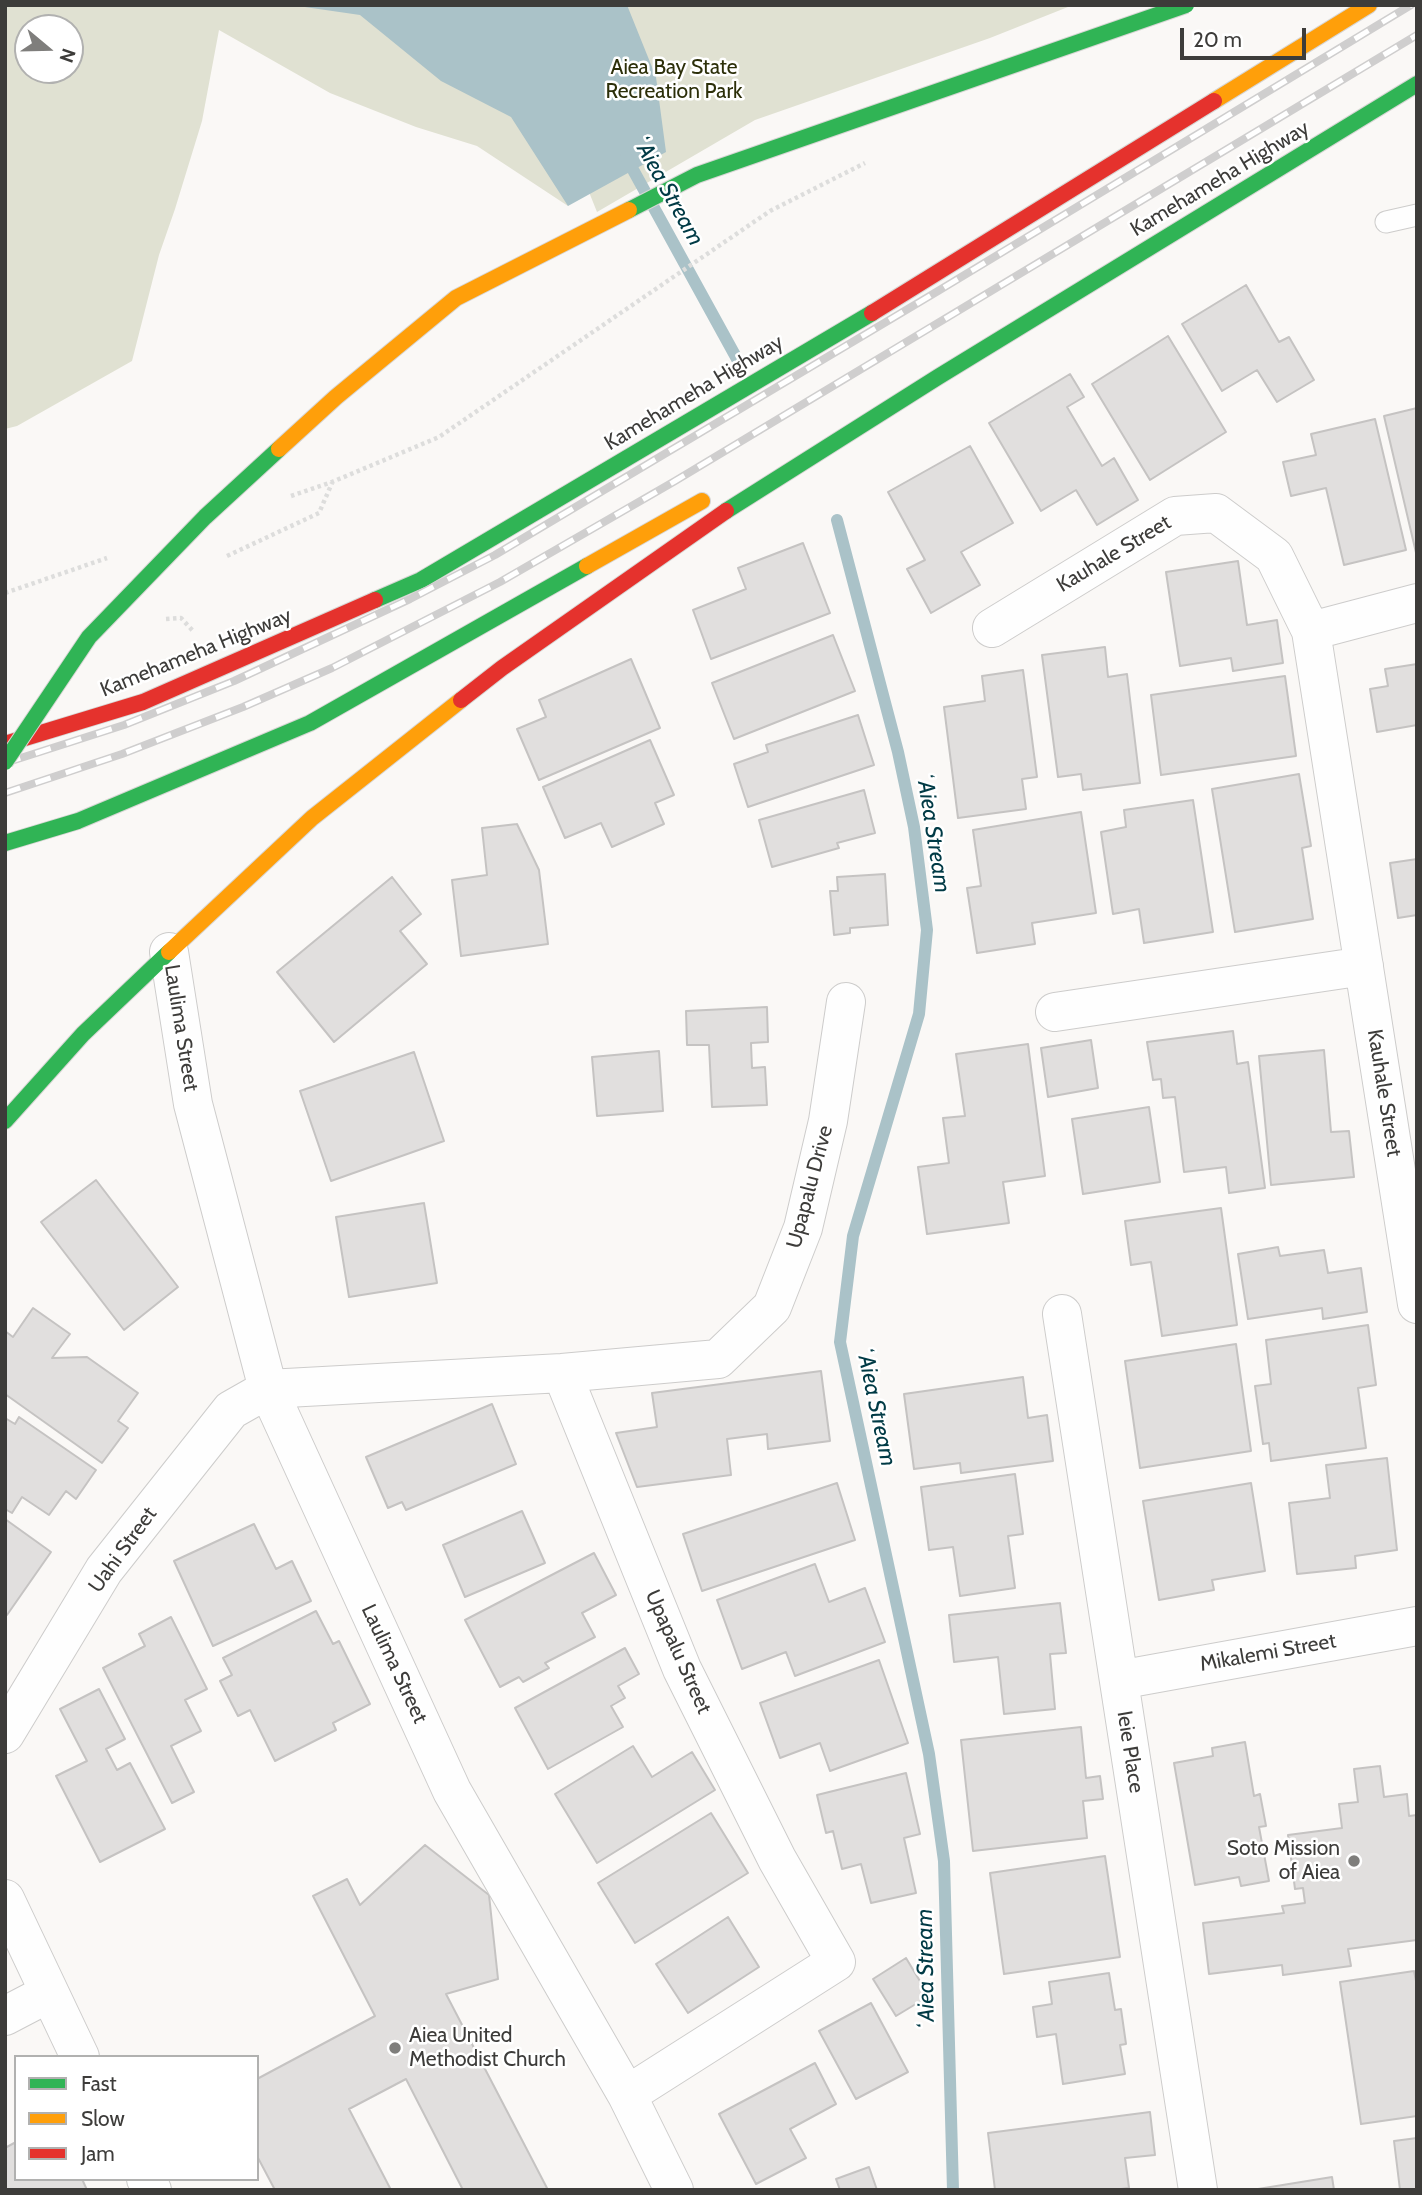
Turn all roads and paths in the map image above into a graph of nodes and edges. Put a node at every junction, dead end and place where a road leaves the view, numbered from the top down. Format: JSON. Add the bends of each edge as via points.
{"nodes":[{"id":1,"x":1186,"y":5,"type":"edge"},
{"id":2,"x":1369,"y":5,"type":"edge"},
{"id":3,"x":1417,"y":84,"type":"edge"},
{"id":4,"x":770,"y":211,"type":"dead end"},
{"id":5,"x":1417,"y":215,"type":"edge"},
{"id":6,"x":1386,"y":222,"type":"dead end"},
{"id":7,"x":937,"y":377,"type":"junction"},
{"id":8,"x":771,"y":463,"type":"dead end"},
{"id":9,"x":332,"y":482,"type":"junction"},
{"id":10,"x":710,"y":496,"type":"dead end"},
{"id":11,"x":280,"y":500,"type":"dead end"},
{"id":12,"x":110,"y":558,"type":"dead end"},
{"id":13,"x":219,"y":560,"type":"dead end"},
{"id":14,"x":5,"y":593,"type":"edge"},
{"id":15,"x":1417,"y":603,"type":"edge"},
{"id":16,"x":153,"y":620,"type":"dead end"},
{"id":17,"x":992,"y":628,"type":"dead end"},
{"id":18,"x":193,"y":631,"type":"dead end"},
{"id":19,"x":1311,"y":631,"type":"junction"},
{"id":20,"x":5,"y":744,"type":"edge"},
{"id":21,"x":5,"y":762,"type":"edge"},
{"id":22,"x":5,"y":843,"type":"edge"},
{"id":23,"x":169,"y":953,"type":"junction"},
{"id":24,"x":1364,"y":966,"type":"junction"},
{"id":25,"x":846,"y":1002,"type":"dead end"},
{"id":26,"x":1055,"y":1012,"type":"dead end"},
{"id":27,"x":5,"y":1121,"type":"edge"},
{"id":28,"x":1417,"y":1304,"type":"edge"},
{"id":29,"x":1062,"y":1314,"type":"dead end"},
{"id":30,"x":562,"y":1373,"type":"junction"},
{"id":31,"x":268,"y":1388,"type":"junction"},
{"id":32,"x":1417,"y":1626,"type":"edge"},
{"id":33,"x":1119,"y":1680,"type":"junction"},
{"id":34,"x":5,"y":1734,"type":"edge"},
{"id":35,"x":5,"y":1899,"type":"edge"},
{"id":36,"x":49,"y":1993,"type":"junction"},
{"id":37,"x":5,"y":2016,"type":"edge"},
{"id":38,"x":79,"y":2055,"type":"edge"},
{"id":39,"x":628,"y":2095,"type":"junction"},
{"id":40,"x":674,"y":2190,"type":"edge"},
{"id":41,"x":1198,"y":2190,"type":"edge"}],
"edges":[{"from":1,"to":21,"type":"main road","bridge":true,"via":[[697,175],[456,298],[337,397],[205,517],[89,637]]},
{"from":2,"to":20,"type":"main road","name":"Kamehameha Highway","via":[[863,318],[421,580],[143,702]]},
{"from":3,"to":7,"type":"main road","name":"Kamehameha Highway"},
{"from":4,"to":9,"type":"path","via":[[439,436]]},
{"from":5,"to":6,"type":"lane"},
{"from":7,"to":8,"type":"main road","name":"Kamehameha Highway"},
{"from":7,"to":23,"type":"main road","name":"Kamehameha Highway","via":[[752,493],[502,668],[312,818]]},
{"from":9,"to":11,"type":"path"},
{"from":9,"to":13,"type":"path","via":[[319,513]]},
{"from":10,"to":22,"type":"main road","via":[[310,723],[78,821]]},
{"from":12,"to":14,"type":"path"},
{"from":15,"to":19,"type":"street"},
{"from":16,"to":18,"type":"path","via":[[181,618]]},
{"from":17,"to":19,"type":"street","name":"Kauhale Street","via":[[1175,516],[1216,513],[1274,556]]},
{"from":19,"to":24,"type":"street","name":"Kauhale Street"},
{"from":23,"to":27,"type":"main road","name":"Kamehameha Highway","via":[[83,1034]]},
{"from":23,"to":31,"type":"street","name":"Laulima Street","via":[[179,1109]]},
{"from":24,"to":26,"type":"street"},
{"from":24,"to":28,"type":"street","name":"Kauhale Street"},
{"from":25,"to":30,"type":"street","name":"Upapalu Drive","via":[[828,1121],[806,1214],[772,1307],[718,1359]]},
{"from":29,"to":33,"type":"street","name":"Ieie Place"},
{"from":30,"to":31,"type":"street"},
{"from":30,"to":39,"type":"street","name":"Upapalu Street","via":[[682,1669],[777,1859],[836,1962]]},
{"from":31,"to":34,"type":"street","name":"Uahi Street","via":[[231,1410],[104,1570]]},
{"from":31,"to":39,"type":"street","name":"Laulima Street","via":[[452,1791]]},
{"from":32,"to":33,"type":"street","name":"Mikalemi Street"},
{"from":33,"to":41,"type":"street","name":"Ieie Place"},
{"from":35,"to":36,"type":"street"},
{"from":36,"to":37,"type":"street"},
{"from":36,"to":38,"type":"street"},
{"from":39,"to":40,"type":"street","name":"Laulima Street"}]}
